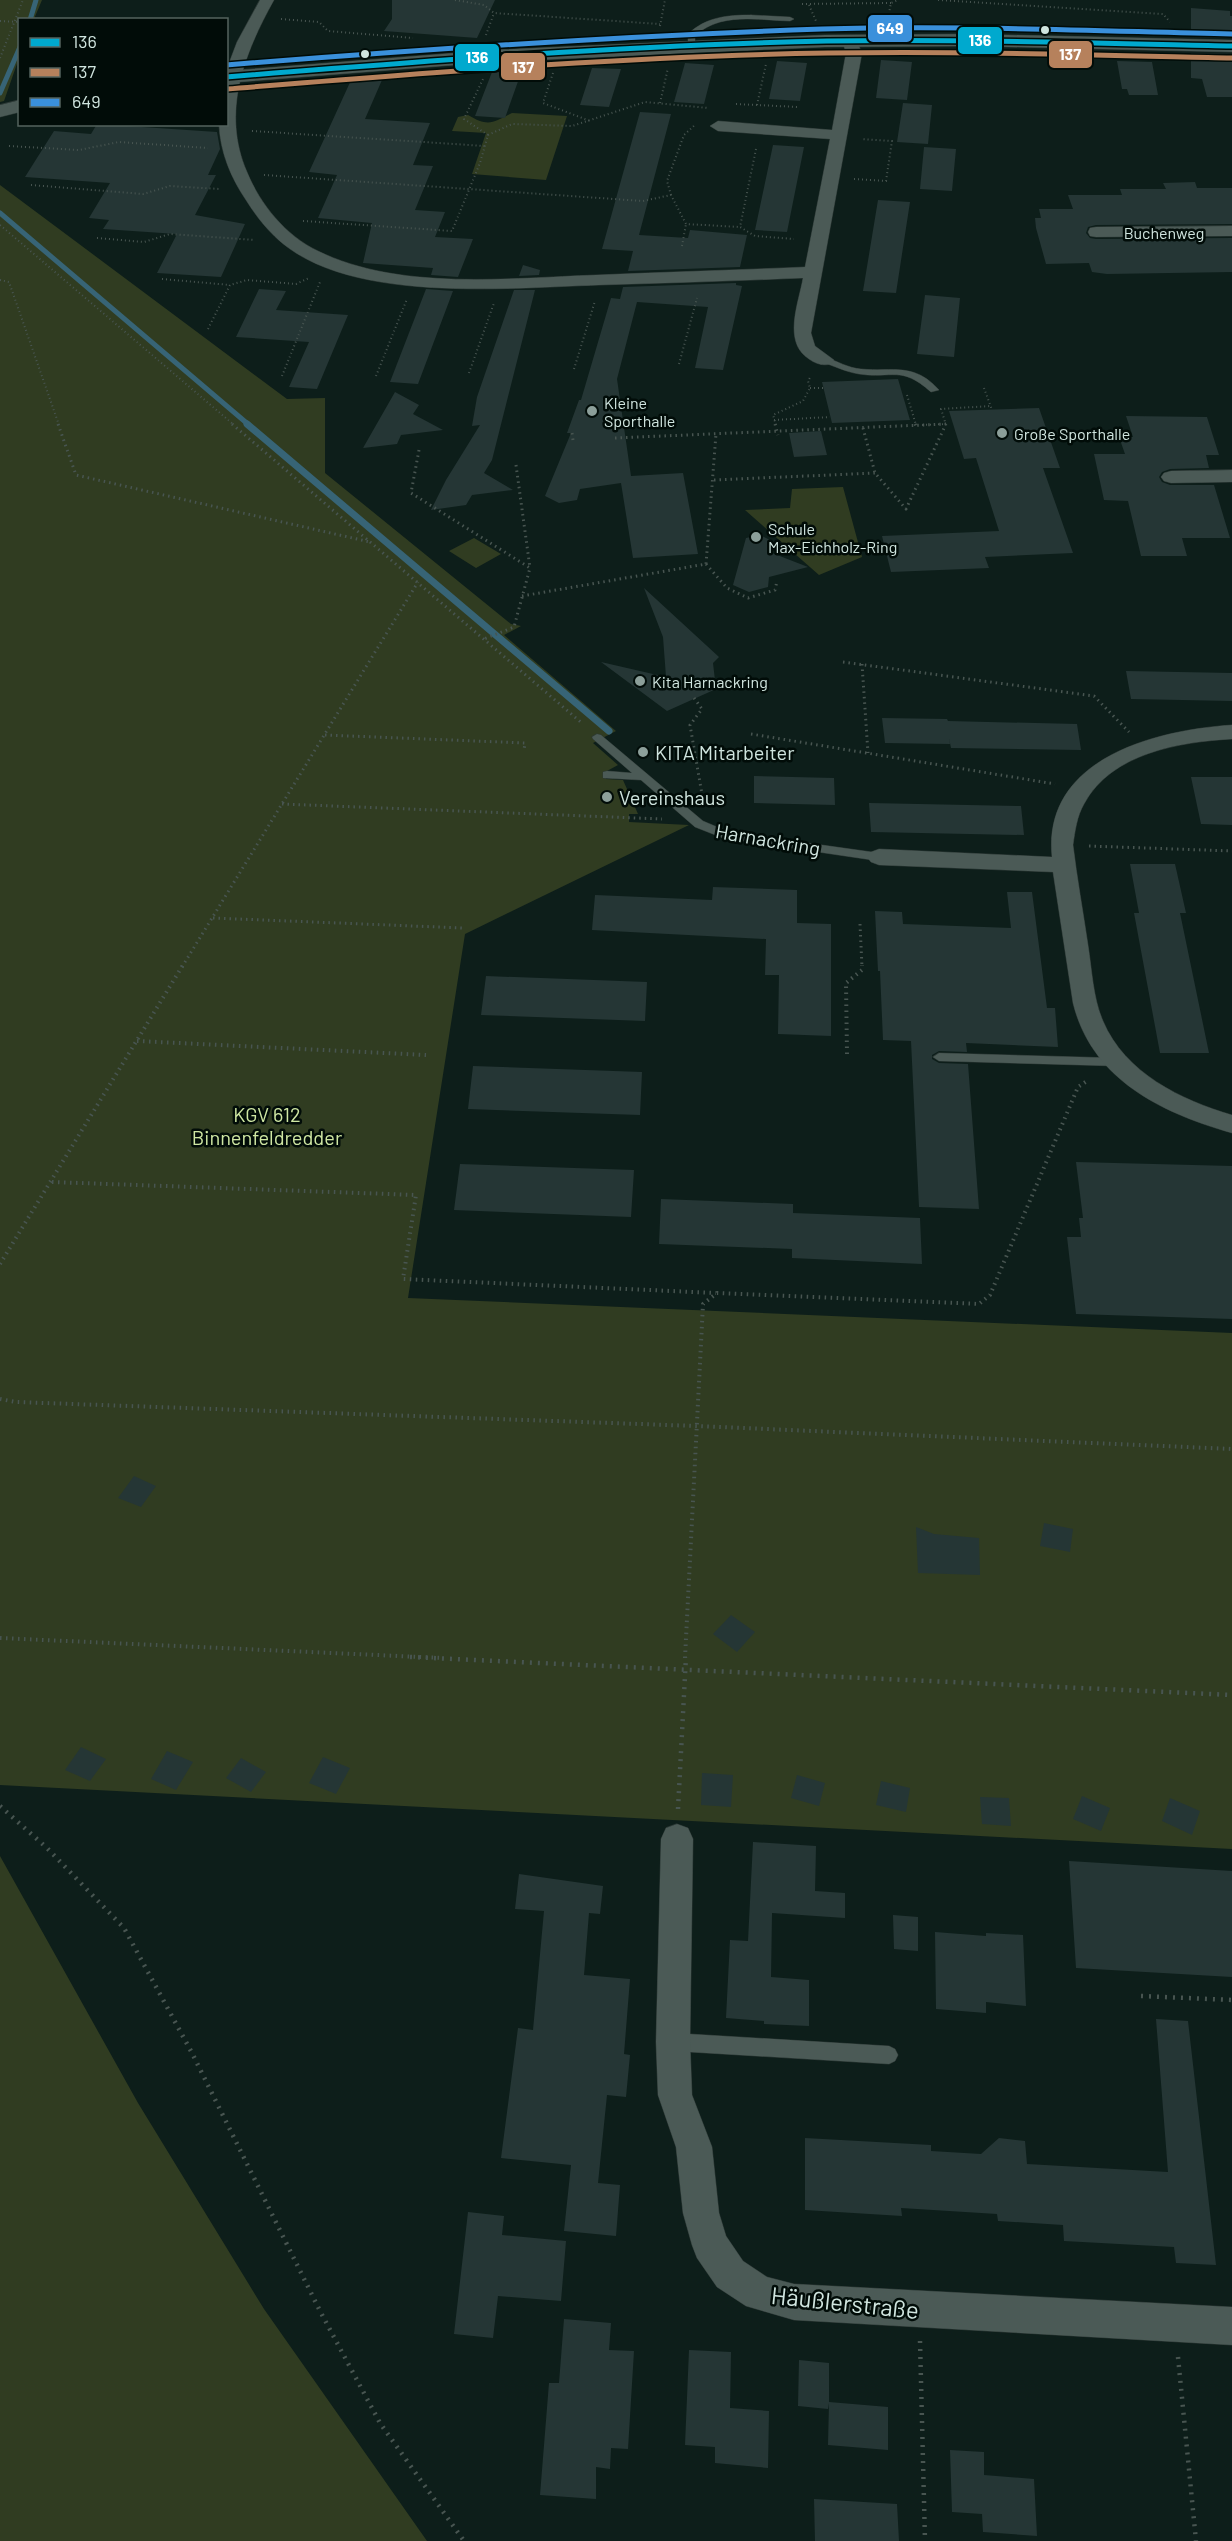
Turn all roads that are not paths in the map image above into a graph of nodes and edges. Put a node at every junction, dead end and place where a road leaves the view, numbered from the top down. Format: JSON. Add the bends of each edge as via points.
{"nodes":[{"id":1,"x":267,"y":0,"type":"edge"},
{"id":2,"x":790,"y":19,"type":"dead end"},
{"id":3,"x":850,"y":40,"type":"junction"},
{"id":4,"x":1232,"y":45,"type":"edge"},
{"id":5,"x":683,"y":46,"type":"junction"},
{"id":6,"x":228,"y":77,"type":"edge"},
{"id":7,"x":18,"y":106,"type":"edge"},
{"id":8,"x":0,"y":111,"type":"edge"},
{"id":9,"x":227,"y":126,"type":"edge"},
{"id":10,"x":718,"y":126,"type":"dead end"},
{"id":11,"x":839,"y":136,"type":"junction"},
{"id":12,"x":1232,"y":231,"type":"edge"},
{"id":13,"x":1096,"y":232,"type":"dead end"},
{"id":14,"x":813,"y":272,"type":"junction"},
{"id":15,"x":825,"y":360,"type":"joint"},
{"id":16,"x":934,"y":390,"type":"dead end"},
{"id":17,"x":1232,"y":476,"type":"edge"},
{"id":18,"x":1171,"y":477,"type":"dead end"},
{"id":19,"x":1232,"y":732,"type":"edge"},
{"id":20,"x":597,"y":736,"type":"road end"},
{"id":21,"x":607,"y":775,"type":"dead end"},
{"id":22,"x":649,"y":778,"type":"junction"},
{"id":23,"x":1063,"y":855,"type":"junction"},
{"id":24,"x":879,"y":857,"type":"joint"},
{"id":25,"x":972,"y":862,"type":"junction"},
{"id":26,"x":925,"y":877,"type":"dead end"},
{"id":27,"x":939,"y":1057,"type":"dead end"},
{"id":28,"x":1116,"y":1062,"type":"junction"},
{"id":29,"x":1232,"y":1125,"type":"edge"},
{"id":30,"x":676,"y":1839,"type":"road end"},
{"id":31,"x":673,"y":2042,"type":"junction"},
{"id":32,"x":889,"y":2055,"type":"dead end"},
{"id":33,"x":1232,"y":2326,"type":"edge"}],
"edges":[{"from":1,"to":6,"type":"street","via":[[245,36]]},
{"from":2,"to":5,"type":"lane","via":[[718,18],[696,28]]},
{"from":3,"to":4,"type":"main road"},
{"from":3,"to":5,"type":"main road"},
{"from":3,"to":11,"type":"street","via":[[854,53]]},
{"from":5,"to":6,"type":"main road"},
{"from":7,"to":8,"type":"main road"},
{"from":9,"to":14,"type":"street","via":[[230,150],[248,191],[267,218],[326,267],[415,280],[501,282]]},
{"from":10,"to":11,"type":"street"},
{"from":11,"to":14,"type":"street"},
{"from":12,"to":13,"type":"street","name":"Buchenweg"},
{"from":14,"to":15,"type":"street","via":[[803,342],[808,350]]},
{"from":15,"to":16,"type":"lane","via":[[860,372],[907,372]]},
{"from":17,"to":18,"type":"street"},
{"from":19,"to":23,"type":"street","via":[[1184,737],[1144,748],[1093,777],[1073,802]]},
{"from":20,"to":22,"type":"lane","name":"Harnackring","via":[[611,743]]},
{"from":21,"to":22,"type":"lane"},
{"from":22,"to":24,"type":"lane","name":"Harnackring","via":[[703,826],[727,835]]},
{"from":23,"to":25,"type":"street","name":"Harnackring"},
{"from":23,"to":28,"type":"street","via":[[1087,1011],[1096,1035]]},
{"from":24,"to":25,"type":"street","name":"Harnackring"},
{"from":25,"to":26,"type":"street","name":"Harnackring","via":[[948,865]]},
{"from":27,"to":28,"type":"lane"},
{"from":28,"to":29,"type":"street","via":[[1164,1098]]},
{"from":30,"to":31,"type":"street","name":"Häußlerstraße"},
{"from":31,"to":32,"type":"lane"},
{"from":31,"to":33,"type":"street","name":"Häußlerstraße","via":[[675,2096],[694,2147],[701,2213],[710,2245],[730,2274],[759,2294],[794,2302]]}]}
